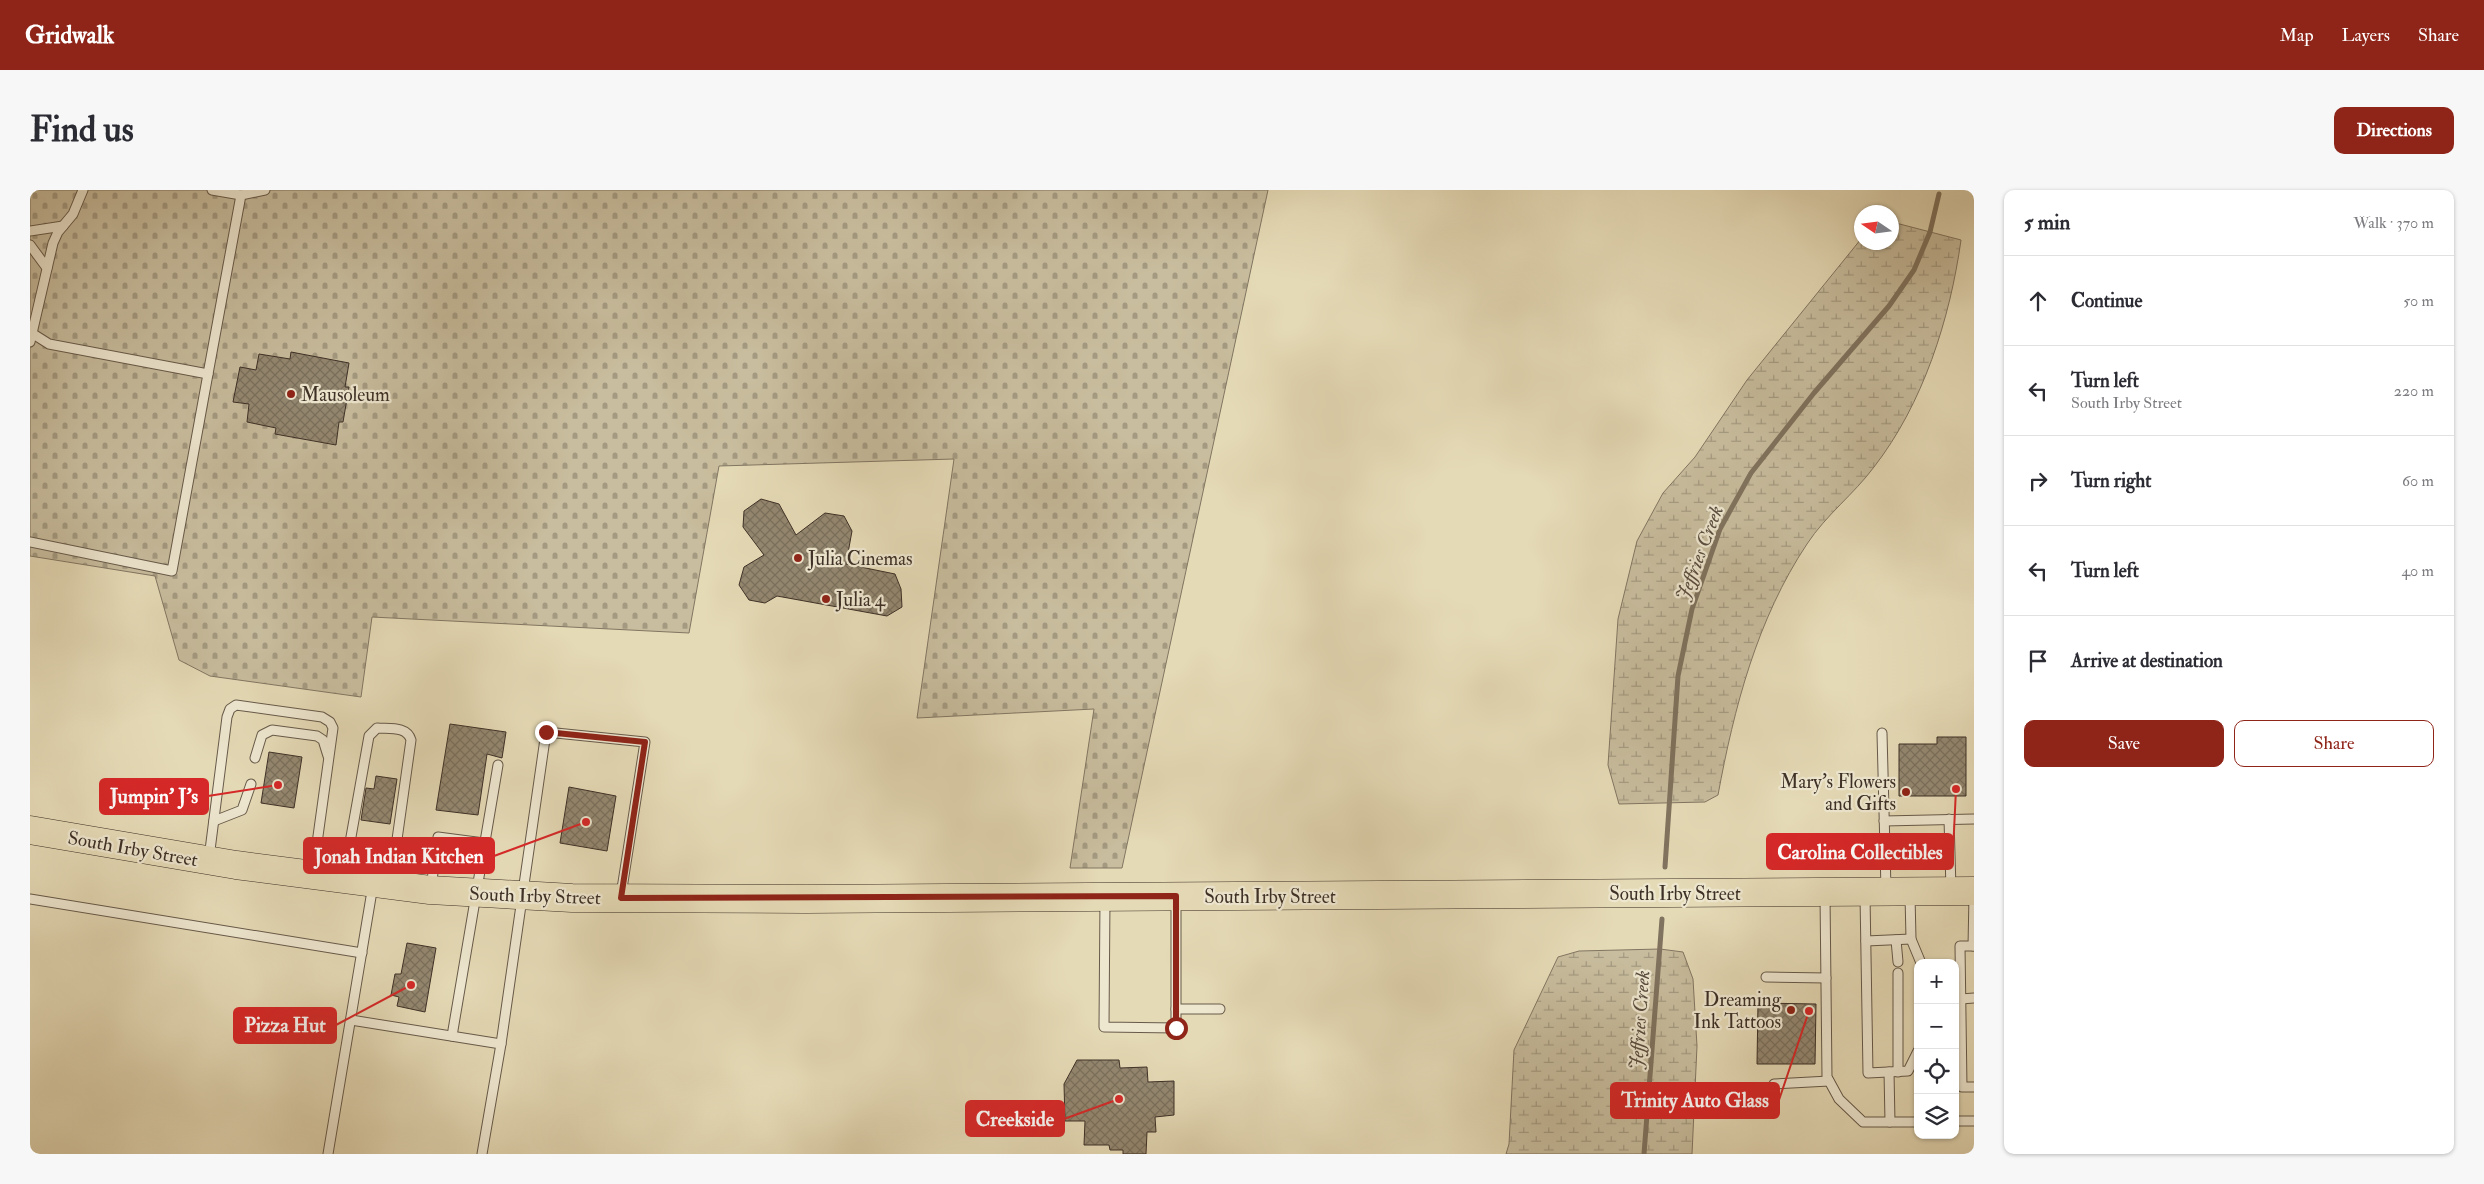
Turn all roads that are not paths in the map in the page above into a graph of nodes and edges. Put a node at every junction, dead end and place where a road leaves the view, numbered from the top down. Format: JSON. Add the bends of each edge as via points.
{"nodes":[{"id":1,"x":82,"y":190,"type":"edge"},
{"id":2,"x":212,"y":190,"type":"edge"},
{"id":3,"x":265,"y":190,"type":"edge"},
{"id":4,"x":241,"y":194,"type":"junction"},
{"id":5,"x":63,"y":226,"type":"junction"},
{"id":6,"x":30,"y":232,"type":"edge"},
{"id":7,"x":30,"y":245,"type":"edge"},
{"id":8,"x":47,"y":268,"type":"junction"},
{"id":9,"x":30,"y":336,"type":"edge"},
{"id":10,"x":208,"y":374,"type":"junction"},
{"id":11,"x":30,"y":542,"type":"edge"},
{"id":12,"x":1882,"y":733,"type":"dead end"},
{"id":13,"x":255,"y":758,"type":"dead end"},
{"id":14,"x":330,"y":763,"type":"junction"},
{"id":15,"x":498,"y":765,"type":"dead end"},
{"id":16,"x":251,"y":784,"type":"dead end"},
{"id":17,"x":1949,"y":819,"type":"junction"},
{"id":18,"x":1974,"y":819,"type":"edge"},
{"id":19,"x":214,"y":821,"type":"junction"},
{"id":20,"x":1884,"y":821,"type":"junction"},
{"id":21,"x":30,"y":830,"type":"edge"},
{"id":22,"x":484,"y":843,"type":"junction"},
{"id":23,"x":209,"y":861,"type":"junction"},
{"id":24,"x":312,"y":875,"type":"junction"},
{"id":25,"x":344,"y":879,"type":"junction"},
{"id":26,"x":382,"y":884,"type":"junction"},
{"id":27,"x":430,"y":890,"type":"junction"},
{"id":28,"x":1825,"y":892,"type":"junction"},
{"id":29,"x":1887,"y":892,"type":"junction"},
{"id":30,"x":475,"y":893,"type":"junction"},
{"id":31,"x":1966,"y":893,"type":"edge"},
{"id":32,"x":522,"y":896,"type":"junction"},
{"id":33,"x":1105,"y":896,"type":"junction"},
{"id":34,"x":1176,"y":896,"type":"junction"},
{"id":35,"x":621,"y":898,"type":"junction"},
{"id":36,"x":30,"y":899,"type":"edge"},
{"id":37,"x":1911,"y":939,"type":"junction"},
{"id":38,"x":1896,"y":940,"type":"junction"},
{"id":39,"x":1866,"y":941,"type":"junction"},
{"id":40,"x":1974,"y":946,"type":"edge"},
{"id":41,"x":362,"y":954,"type":"junction"},
{"id":42,"x":1919,"y":959,"type":"edge"},
{"id":43,"x":1898,"y":962,"type":"dead end"},
{"id":44,"x":1898,"y":973,"type":"dead end"},
{"id":45,"x":1766,"y":977,"type":"dead end"},
{"id":46,"x":1826,"y":978,"type":"junction"},
{"id":47,"x":1974,"y":998,"type":"edge"},
{"id":48,"x":1961,"y":999,"type":"junction"},
{"id":49,"x":1176,"y":1009,"type":"junction"},
{"id":50,"x":1220,"y":1009,"type":"dead end"},
{"id":51,"x":351,"y":1020,"type":"junction"},
{"id":52,"x":452,"y":1036,"type":"junction"},
{"id":53,"x":501,"y":1044,"type":"junction"},
{"id":54,"x":1914,"y":1059,"type":"edge"},
{"id":55,"x":1889,"y":1072,"type":"junction"},
{"id":56,"x":1898,"y":1072,"type":"junction"},
{"id":57,"x":1829,"y":1081,"type":"junction"},
{"id":58,"x":1774,"y":1084,"type":"dead end"},
{"id":59,"x":1974,"y":1087,"type":"edge"},
{"id":60,"x":1959,"y":1121,"type":"edge"},
{"id":61,"x":1974,"y":1121,"type":"edge"},
{"id":62,"x":1890,"y":1122,"type":"junction"},
{"id":63,"x":1914,"y":1122,"type":"edge"},
{"id":64,"x":328,"y":1154,"type":"edge"},
{"id":65,"x":482,"y":1154,"type":"edge"}],
"edges":[{"from":1,"to":5,"type":"lane","via":[[73,214]]},
{"from":2,"to":4,"type":"lane"},
{"from":3,"to":4,"type":"lane"},
{"from":4,"to":10,"type":"lane"},
{"from":5,"to":6,"type":"lane"},
{"from":5,"to":8,"type":"lane","via":[[53,243]]},
{"from":7,"to":8,"type":"lane"},
{"from":8,"to":9,"type":"lane"},
{"from":9,"to":10,"type":"lane","via":[[49,344]]},
{"from":10,"to":11,"type":"lane","via":[[172,571]]},
{"from":12,"to":20,"type":"lane"},
{"from":13,"to":14,"type":"lane","via":[[262,734],[272,730],[317,736],[323,740]]},
{"from":14,"to":19,"type":"lane","via":[[333,728],[322,717],[236,705],[227,717]]},
{"from":14,"to":24,"type":"lane"},
{"from":15,"to":22,"type":"lane"},
{"from":16,"to":19,"type":"lane","via":[[242,810]]},
{"from":17,"to":18,"type":"lane"},
{"from":17,"to":20,"type":"lane"},
{"from":17,"to":31,"type":"lane"},
{"from":19,"to":23,"type":"lane"},
{"from":20,"to":29,"type":"lane"},
{"from":21,"to":23,"type":"main road","name":"South Irby Street"},
{"from":22,"to":27,"type":"lane","via":[[438,837]]},
{"from":22,"to":30,"type":"lane"},
{"from":23,"to":24,"type":"main road","name":"South Irby Street"},
{"from":24,"to":25,"type":"main road","name":"South Irby Street"},
{"from":25,"to":26,"type":"main road","name":"South Irby Street"},
{"from":25,"to":26,"type":"lane","via":[[369,736],[377,728],[404,730],[411,740]]},
{"from":26,"to":27,"type":"main road","name":"South Irby Street"},
{"from":26,"to":41,"type":"lane"},
{"from":27,"to":30,"type":"main road","name":"South Irby Street"},
{"from":28,"to":29,"type":"main road","name":"South Irby Street"},
{"from":28,"to":34,"type":"main road","name":"South Irby Street"},
{"from":28,"to":46,"type":"lane"},
{"from":29,"to":31,"type":"main road","name":"South Irby Street"},
{"from":29,"to":37,"type":"lane"},
{"from":29,"to":39,"type":"lane"},
{"from":30,"to":32,"type":"main road","name":"South Irby Street"},
{"from":30,"to":52,"type":"lane"},
{"from":31,"to":40,"type":"lane"},
{"from":32,"to":35,"type":"main road","name":"South Irby Street"},
{"from":32,"to":35,"type":"lane","via":[[546,732],[645,742]]},
{"from":32,"to":53,"type":"lane"},
{"from":33,"to":34,"type":"main road","name":"South Irby Street"},
{"from":33,"to":35,"type":"main road","name":"South Irby Street"},
{"from":33,"to":49,"type":"lane","via":[[1104,1028],[1176,1028]]},
{"from":34,"to":49,"type":"lane"},
{"from":36,"to":41,"type":"lane"},
{"from":37,"to":38,"type":"lane"},
{"from":37,"to":42,"type":"lane"},
{"from":38,"to":39,"type":"lane"},
{"from":38,"to":43,"type":"lane"},
{"from":39,"to":55,"type":"lane","via":[[1868,1073]]},
{"from":40,"to":48,"type":"lane","via":[[1960,946]]},
{"from":41,"to":51,"type":"lane"},
{"from":44,"to":56,"type":"lane"},
{"from":45,"to":46,"type":"lane"},
{"from":46,"to":57,"type":"lane"},
{"from":47,"to":48,"type":"lane"},
{"from":48,"to":59,"type":"lane","via":[[1962,1087]]},
{"from":49,"to":50,"type":"lane"},
{"from":51,"to":52,"type":"lane"},
{"from":51,"to":64,"type":"lane"},
{"from":52,"to":53,"type":"lane"},
{"from":53,"to":65,"type":"lane"},
{"from":54,"to":56,"type":"lane","via":[[1908,1071]]},
{"from":55,"to":56,"type":"lane"},
{"from":55,"to":62,"type":"lane"},
{"from":57,"to":58,"type":"lane"},
{"from":57,"to":62,"type":"lane","via":[[1839,1099],[1863,1122]]},
{"from":60,"to":61,"type":"lane"},
{"from":62,"to":63,"type":"lane"}]}
